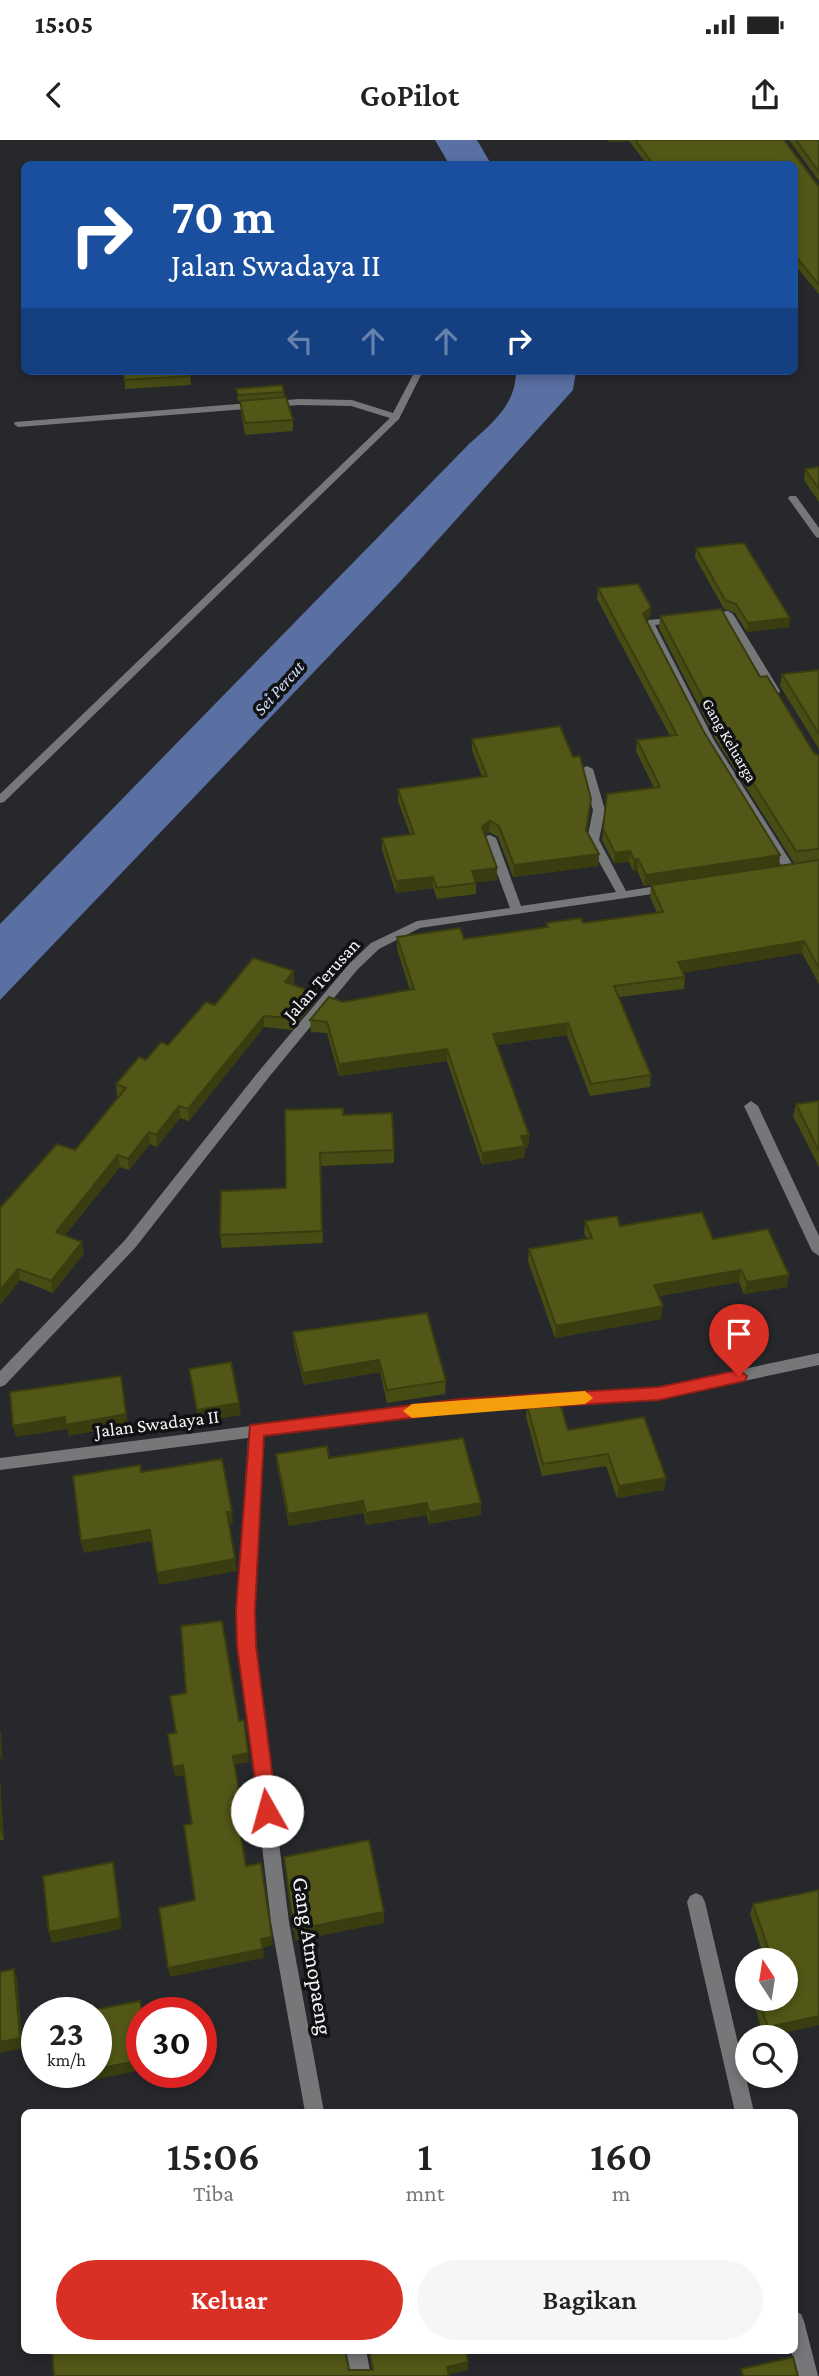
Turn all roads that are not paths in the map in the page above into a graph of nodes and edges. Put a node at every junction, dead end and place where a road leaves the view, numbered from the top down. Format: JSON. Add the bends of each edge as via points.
{"nodes":[{"id":1,"x":417,"y":375,"type":"edge"},
{"id":2,"x":396,"y":418,"type":"junction"},
{"id":3,"x":18,"y":425,"type":"dead end"},
{"id":4,"x":793,"y":498,"type":"dead end"},
{"id":5,"x":819,"y":535,"type":"edge"},
{"id":6,"x":783,"y":705,"type":"edge"},
{"id":7,"x":587,"y":769,"type":"dead end"},
{"id":8,"x":0,"y":800,"type":"edge"},
{"id":9,"x":490,"y":838,"type":"edge"},
{"id":10,"x":789,"y":870,"type":"edge"},
{"id":11,"x":687,"y":885,"type":"edge"},
{"id":12,"x":623,"y":895,"type":"junction"},
{"id":13,"x":517,"y":910,"type":"junction"},
{"id":14,"x":751,"y":1106,"type":"dead end"},
{"id":15,"x":819,"y":1251,"type":"edge"},
{"id":16,"x":819,"y":1359,"type":"edge"},
{"id":17,"x":0,"y":1381,"type":"edge"},
{"id":18,"x":256,"y":1430,"type":"junction"},
{"id":19,"x":0,"y":1464,"type":"edge"},
{"id":20,"x":696,"y":1902,"type":"dead end"},
{"id":21,"x":313,"y":2109,"type":"edge"},
{"id":22,"x":744,"y":2109,"type":"edge"},
{"id":23,"x":798,"y":2337,"type":"edge"},
{"id":24,"x":357,"y":2354,"type":"edge"},
{"id":25,"x":361,"y":2376,"type":"edge"},
{"id":26,"x":808,"y":2376,"type":"edge"}],
"edges":[{"from":1,"to":2,"type":"street"},
{"from":2,"to":3,"type":"street","via":[[352,403],[328,402]]},
{"from":2,"to":8,"type":"street"},
{"from":4,"to":5,"type":"street"},
{"from":6,"to":10,"type":"street","name":"Gang Keluarga","via":[[728,614],[649,623],[710,742]]},
{"from":7,"to":12,"type":"street","via":[[599,810],[593,840]]},
{"from":9,"to":13,"type":"street"},
{"from":11,"to":12,"type":"street","name":"Jalan Terusan"},
{"from":12,"to":13,"type":"street","name":"Jalan Terusan"},
{"from":13,"to":17,"type":"street","name":"Jalan Terusan","via":[[417,925],[368,953],[264,1074],[130,1244]]},
{"from":14,"to":15,"type":"street"},
{"from":16,"to":18,"type":"street","name":"Jalan Swadaya II","via":[[659,1393],[460,1405]]},
{"from":18,"to":19,"type":"street","name":"Jalan Swadaya II"},
{"from":18,"to":21,"type":"street","name":"Gang Atmopaeng","via":[[246,1646],[281,1922]]},
{"from":20,"to":22,"type":"street"},
{"from":23,"to":26,"type":"street"},
{"from":24,"to":25,"type":"street"}]}
